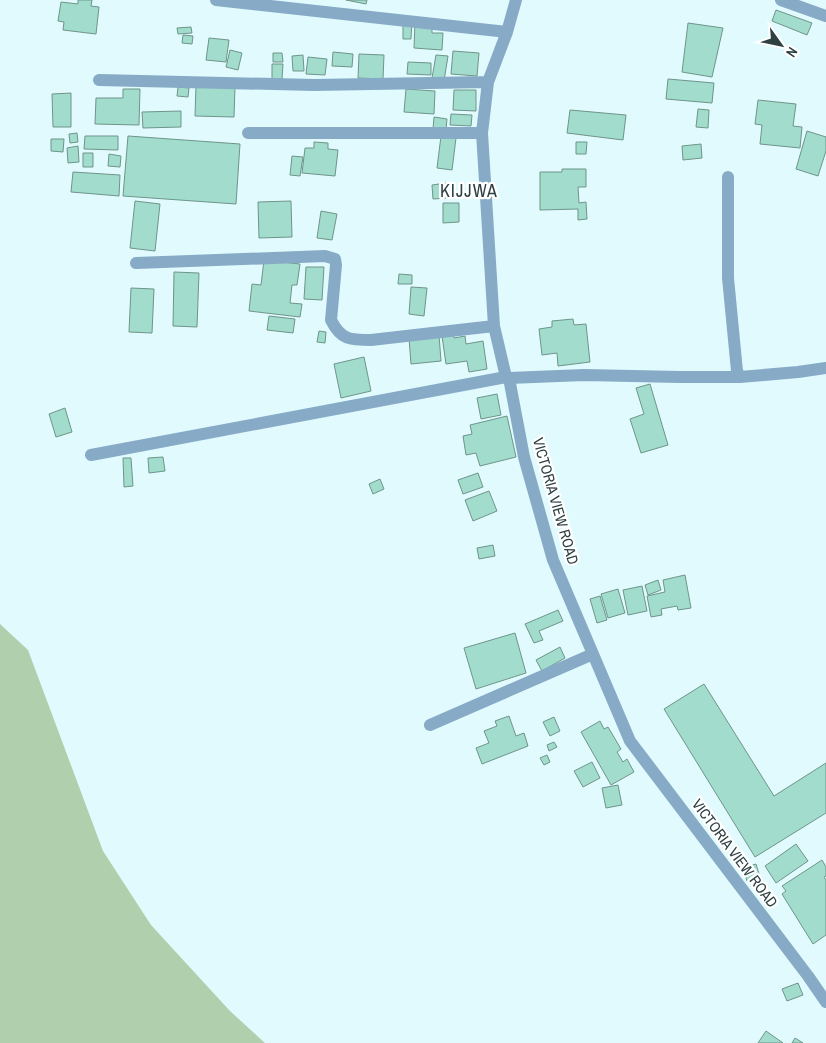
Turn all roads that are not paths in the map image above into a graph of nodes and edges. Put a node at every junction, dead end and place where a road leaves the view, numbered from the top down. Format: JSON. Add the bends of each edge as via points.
{"nodes":[{"id":1,"x":216,"y":0,"type":"edge"},
{"id":2,"x":516,"y":0,"type":"edge"},
{"id":3,"x":781,"y":0,"type":"edge"},
{"id":4,"x":826,"y":16,"type":"edge"},
{"id":5,"x":507,"y":32,"type":"junction"},
{"id":6,"x":99,"y":80,"type":"dead end"},
{"id":7,"x":488,"y":82,"type":"junction"},
{"id":8,"x":248,"y":133,"type":"dead end"},
{"id":9,"x":482,"y":133,"type":"junction"},
{"id":10,"x":728,"y":177,"type":"dead end"},
{"id":11,"x":136,"y":263,"type":"dead end"},
{"id":12,"x":494,"y":326,"type":"junction"},
{"id":13,"x":826,"y":368,"type":"edge"},
{"id":14,"x":740,"y":377,"type":"junction"},
{"id":15,"x":507,"y":378,"type":"junction"},
{"id":16,"x":91,"y":455,"type":"dead end"},
{"id":17,"x":593,"y":654,"type":"junction"},
{"id":18,"x":430,"y":725,"type":"dead end"},
{"id":19,"x":826,"y":1002,"type":"edge"}],
"edges":[{"from":1,"to":5,"type":"street"},
{"from":2,"to":5,"type":"street","name":"VICTORIA VIEW ROAD"},
{"from":3,"to":4,"type":"street"},
{"from":5,"to":7,"type":"street","name":"VICTORIA VIEW ROAD"},
{"from":6,"to":7,"type":"street","via":[[314,85]]},
{"from":7,"to":9,"type":"street","name":"VICTORIA VIEW ROAD"},
{"from":8,"to":9,"type":"street"},
{"from":9,"to":12,"type":"street","name":"VICTORIA VIEW ROAD"},
{"from":10,"to":14,"type":"street","via":[[728,278]]},
{"from":11,"to":12,"type":"street","via":[[325,256],[334,259],[336,265],[331,320],[335,328],[352,340]]},
{"from":12,"to":15,"type":"street","name":"VICTORIA VIEW ROAD"},
{"from":13,"to":14,"type":"street"},
{"from":14,"to":15,"type":"street","via":[[584,375]]},
{"from":15,"to":16,"type":"street"},
{"from":15,"to":17,"type":"street","name":"VICTORIA VIEW ROAD","via":[[524,457],[553,560]]},
{"from":17,"to":18,"type":"street"},
{"from":17,"to":19,"type":"street","name":"VICTORIA VIEW ROAD","via":[[630,741]]}]}
